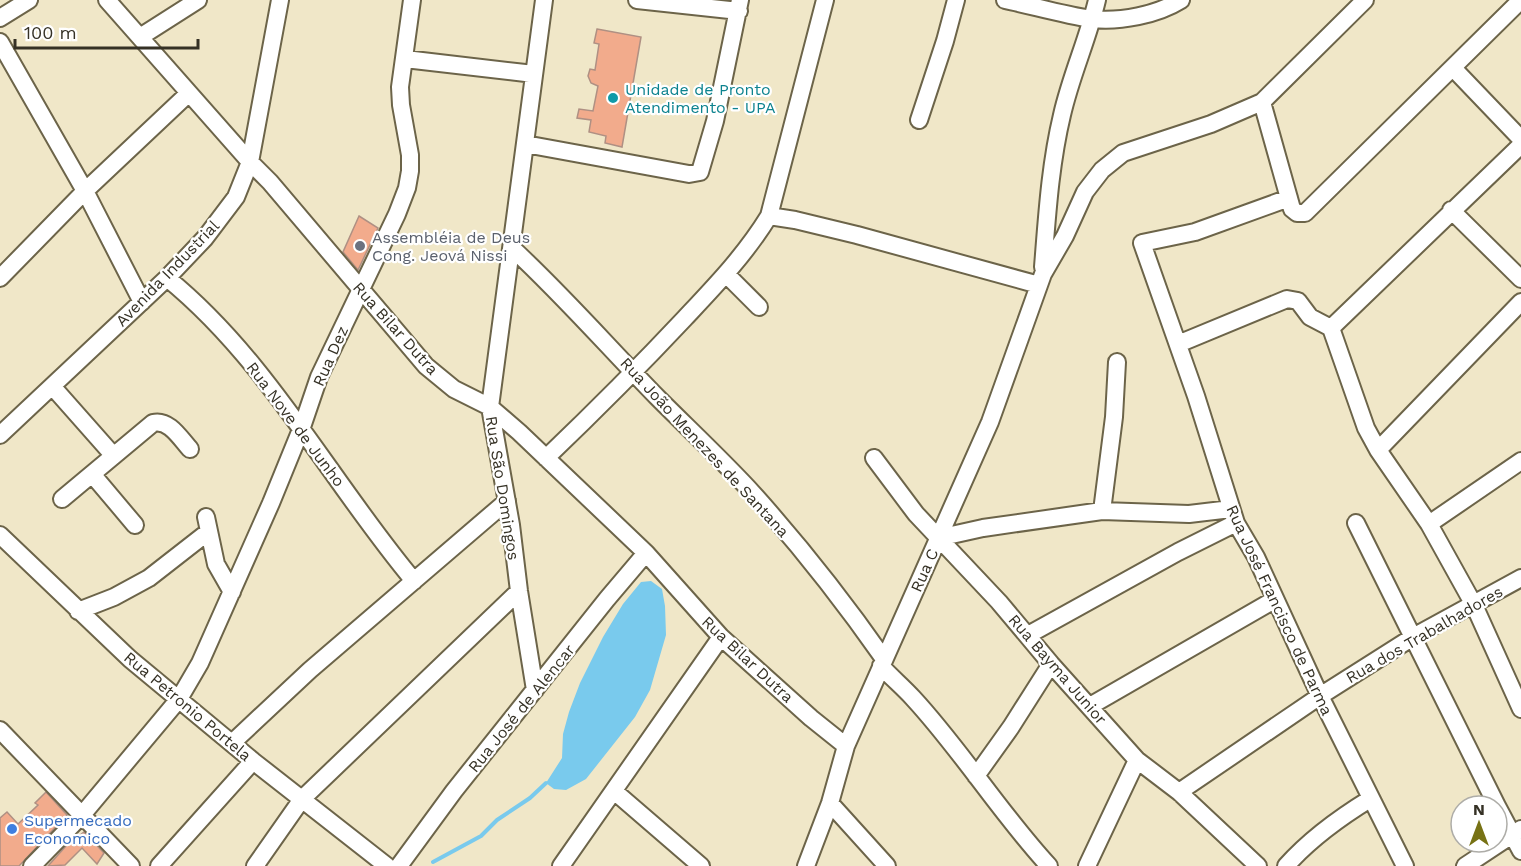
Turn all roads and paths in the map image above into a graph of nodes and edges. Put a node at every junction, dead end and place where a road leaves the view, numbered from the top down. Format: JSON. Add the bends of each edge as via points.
{"nodes":[{"id":1,"x":29,"y":0,"type":"edge"},
{"id":2,"x":107,"y":0,"type":"edge"},
{"id":3,"x":198,"y":0,"type":"edge"},
{"id":4,"x":280,"y":0,"type":"edge"},
{"id":5,"x":412,"y":0,"type":"edge"},
{"id":6,"x":543,"y":0,"type":"edge"},
{"id":7,"x":638,"y":0,"type":"edge"},
{"id":8,"x":825,"y":0,"type":"edge"},
{"id":9,"x":956,"y":0,"type":"edge"},
{"id":10,"x":1005,"y":0,"type":"edge"},
{"id":11,"x":1097,"y":0,"type":"edge"},
{"id":12,"x":1181,"y":0,"type":"edge"},
{"id":13,"x":1365,"y":0,"type":"edge"},
{"id":14,"x":1513,"y":3,"type":"edge"},
{"id":15,"x":740,"y":5,"type":"edge"},
{"id":16,"x":0,"y":18,"type":"edge"},
{"id":17,"x":1093,"y":19,"type":"junction"},
{"id":18,"x":140,"y":37,"type":"junction"},
{"id":19,"x":0,"y":42,"type":"edge"},
{"id":20,"x":405,"y":59,"type":"junction"},
{"id":21,"x":1453,"y":68,"type":"junction"},
{"id":22,"x":534,"y":74,"type":"junction"},
{"id":23,"x":189,"y":93,"type":"junction"},
{"id":24,"x":1262,"y":102,"type":"junction"},
{"id":25,"x":919,"y":120,"type":"dead end"},
{"id":26,"x":1521,"y":139,"type":"edge"},
{"id":27,"x":525,"y":144,"type":"junction"},
{"id":28,"x":1521,"y":145,"type":"edge"},
{"id":29,"x":250,"y":162,"type":"junction"},
{"id":30,"x":85,"y":191,"type":"junction"},
{"id":31,"x":1292,"y":205,"type":"junction"},
{"id":32,"x":1451,"y":210,"type":"junction"},
{"id":33,"x":769,"y":216,"type":"junction"},
{"id":34,"x":512,"y":248,"type":"junction"},
{"id":35,"x":726,"y":274,"type":"junction"},
{"id":36,"x":0,"y":278,"type":"edge"},
{"id":37,"x":167,"y":278,"type":"junction"},
{"id":38,"x":1041,"y":279,"type":"junction"},
{"id":39,"x":1521,"y":279,"type":"edge"},
{"id":40,"x":360,"y":290,"type":"junction"},
{"id":41,"x":142,"y":302,"type":"junction"},
{"id":42,"x":1521,"y":302,"type":"edge"},
{"id":43,"x":759,"y":306,"type":"dead end"},
{"id":44,"x":1330,"y":328,"type":"junction"},
{"id":45,"x":1178,"y":344,"type":"junction"},
{"id":46,"x":1117,"y":362,"type":"dead end"},
{"id":47,"x":634,"y":372,"type":"junction"},
{"id":48,"x":52,"y":386,"type":"junction"},
{"id":49,"x":490,"y":407,"type":"junction"},
{"id":50,"x":302,"y":427,"type":"junction"},
{"id":51,"x":0,"y":435,"type":"edge"},
{"id":52,"x":190,"y":449,"type":"dead end"},
{"id":53,"x":1378,"y":450,"type":"junction"},
{"id":54,"x":114,"y":455,"type":"junction"},
{"id":55,"x":874,"y":458,"type":"dead end"},
{"id":56,"x":546,"y":459,"type":"junction"},
{"id":57,"x":1521,"y":461,"type":"edge"},
{"id":58,"x":92,"y":474,"type":"junction"},
{"id":59,"x":62,"y":499,"type":"dead end"},
{"id":60,"x":507,"y":501,"type":"junction"},
{"id":61,"x":1102,"y":511,"type":"junction"},
{"id":62,"x":1234,"y":516,"type":"junction"},
{"id":63,"x":1356,"y":523,"type":"dead end"},
{"id":64,"x":1429,"y":524,"type":"junction"},
{"id":65,"x":135,"y":525,"type":"dead end"},
{"id":66,"x":0,"y":536,"type":"edge"},
{"id":67,"x":939,"y":538,"type":"junction"},
{"id":68,"x":646,"y":552,"type":"junction"},
{"id":69,"x":1521,"y":578,"type":"edge"},
{"id":70,"x":414,"y":581,"type":"junction"},
{"id":71,"x":519,"y":591,"type":"junction"},
{"id":72,"x":232,"y":592,"type":"junction"},
{"id":73,"x":1274,"y":600,"type":"junction"},
{"id":74,"x":1474,"y":605,"type":"junction"},
{"id":75,"x":78,"y":611,"type":"junction"},
{"id":76,"x":1028,"y":635,"type":"junction"},
{"id":77,"x":721,"y":637,"type":"junction"},
{"id":78,"x":1413,"y":637,"type":"junction"},
{"id":79,"x":882,"y":663,"type":"junction"},
{"id":80,"x":1051,"y":664,"type":"junction"},
{"id":81,"x":536,"y":690,"type":"junction"},
{"id":82,"x":1320,"y":696,"type":"junction"},
{"id":83,"x":179,"y":699,"type":"junction"},
{"id":84,"x":1090,"y":706,"type":"junction"},
{"id":85,"x":1521,"y":709,"type":"edge"},
{"id":86,"x":0,"y":730,"type":"edge"},
{"id":87,"x":232,"y":743,"type":"junction"},
{"id":88,"x":846,"y":746,"type":"junction"},
{"id":89,"x":1137,"y":760,"type":"junction"},
{"id":90,"x":253,"y":761,"type":"junction"},
{"id":91,"x":976,"y":776,"type":"junction"},
{"id":92,"x":614,"y":791,"type":"junction"},
{"id":93,"x":1179,"y":792,"type":"junction"},
{"id":94,"x":1491,"y":794,"type":"edge"},
{"id":95,"x":302,"y":798,"type":"junction"},
{"id":96,"x":1370,"y":798,"type":"junction"},
{"id":97,"x":830,"y":802,"type":"junction"},
{"id":98,"x":82,"y":815,"type":"junction"},
{"id":99,"x":1516,"y":832,"type":"edge"},
{"id":100,"x":1521,"y":851,"type":"edge"},
{"id":101,"x":32,"y":866,"type":"edge"},
{"id":102,"x":131,"y":866,"type":"edge"},
{"id":103,"x":159,"y":866,"type":"edge"},
{"id":104,"x":255,"y":866,"type":"edge"},
{"id":105,"x":387,"y":866,"type":"edge"},
{"id":106,"x":399,"y":866,"type":"edge"},
{"id":107,"x":561,"y":866,"type":"edge"},
{"id":108,"x":701,"y":866,"type":"edge"},
{"id":109,"x":806,"y":866,"type":"edge"},
{"id":110,"x":887,"y":866,"type":"edge"},
{"id":111,"x":1049,"y":866,"type":"edge"},
{"id":112,"x":1087,"y":866,"type":"edge"},
{"id":113,"x":1258,"y":866,"type":"edge"},
{"id":114,"x":1286,"y":866,"type":"edge"},
{"id":115,"x":1405,"y":866,"type":"edge"},
{"id":116,"x":1465,"y":866,"type":"edge"}],
"edges":[{"from":1,"to":16,"type":"street"},
{"from":2,"to":18,"type":"street","name":"Rua Bilar Dutra"},
{"from":3,"to":18,"type":"street"},
{"from":4,"to":29,"type":"street","name":"Avenida Industrial"},
{"from":5,"to":20,"type":"street","name":"Rua Dez"},
{"from":6,"to":22,"type":"street","name":"Rua São Domingos"},
{"from":7,"to":15,"type":"street"},
{"from":8,"to":33,"type":"street"},
{"from":9,"to":25,"type":"street"},
{"from":10,"to":17,"type":"street"},
{"from":11,"to":17,"type":"street","name":"Rua C"},
{"from":12,"to":17,"type":"street","via":[[1141,15]]},
{"from":13,"to":24,"type":"street"},
{"from":14,"to":21,"type":"street"},
{"from":15,"to":27,"type":"street","via":[[703,168],[698,173]]},
{"from":17,"to":38,"type":"street","name":"Rua C","via":[[1061,116]]},
{"from":18,"to":23,"type":"street","name":"Rua Bilar Dutra"},
{"from":19,"to":30,"type":"street"},
{"from":20,"to":22,"type":"street"},
{"from":20,"to":40,"type":"street","name":"Rua Dez","via":[[400,87],[410,155],[407,188]]},
{"from":21,"to":26,"type":"street"},
{"from":21,"to":31,"type":"street","via":[[1311,209],[1305,213]]},
{"from":22,"to":27,"type":"street","name":"Rua São Domingos"},
{"from":23,"to":29,"type":"street","name":"Rua Bilar Dutra"},
{"from":23,"to":30,"type":"street"},
{"from":24,"to":31,"type":"street"},
{"from":24,"to":38,"type":"street","name":"Rua C","via":[[1123,153],[1109,162],[1085,192]]},
{"from":27,"to":34,"type":"street","name":"Rua São Domingos"},
{"from":28,"to":32,"type":"street"},
{"from":29,"to":37,"type":"street","name":"Avenida Industrial","via":[[236,197],[220,220]]},
{"from":29,"to":40,"type":"street","name":"Rua Bilar Dutra"},
{"from":30,"to":36,"type":"street"},
{"from":30,"to":41,"type":"street"},
{"from":31,"to":45,"type":"street","name":"Rua José Francisco de Parma","via":[[1142,243]]},
{"from":32,"to":39,"type":"street"},
{"from":32,"to":44,"type":"street"},
{"from":33,"to":35,"type":"street","via":[[753,243]]},
{"from":33,"to":38,"type":"street"},
{"from":34,"to":47,"type":"street","name":"Rua João Menezes de Santana"},
{"from":34,"to":49,"type":"street","name":"Rua São Domingos"},
{"from":35,"to":43,"type":"street"},
{"from":35,"to":47,"type":"street"},
{"from":37,"to":41,"type":"street","name":"Avenida Industrial"},
{"from":37,"to":50,"type":"street","name":"Rua Nove de Junho","via":[[206,312]]},
{"from":38,"to":67,"type":"street","name":"Rua C","via":[[990,422]]},
{"from":40,"to":49,"type":"street","name":"Rua Bilar Dutra","via":[[426,366],[454,389]]},
{"from":40,"to":50,"type":"street","name":"Rua Dez","via":[[319,377]]},
{"from":41,"to":48,"type":"street","name":"Avenida Industrial"},
{"from":42,"to":53,"type":"street"},
{"from":44,"to":45,"type":"street","via":[[1310,317],[1298,302],[1287,299]]},
{"from":44,"to":53,"type":"street","via":[[1366,428]]},
{"from":45,"to":62,"type":"street","name":"Rua José Francisco de Parma"},
{"from":46,"to":61,"type":"street"},
{"from":47,"to":56,"type":"street"},
{"from":47,"to":79,"type":"street","name":"Rua João Menezes de Santana","via":[[778,522],[847,607]]},
{"from":48,"to":51,"type":"street","name":"Avenida Industrial"},
{"from":48,"to":54,"type":"street"},
{"from":49,"to":56,"type":"street","name":"Rua Bilar Dutra"},
{"from":49,"to":60,"type":"street","name":"Rua São Domingos"},
{"from":50,"to":70,"type":"street","name":"Rua Nove de Junho"},
{"from":50,"to":72,"type":"street","name":"Rua Dez"},
{"from":52,"to":54,"type":"street","via":[[159,421],[149,424]]},
{"from":53,"to":64,"type":"street"},
{"from":54,"to":58,"type":"street"},
{"from":55,"to":67,"type":"street","name":"Rua Bayma Junior"},
{"from":56,"to":68,"type":"street","name":"Rua Bilar Dutra"},
{"from":57,"to":64,"type":"street"},
{"from":58,"to":59,"type":"street"},
{"from":58,"to":65,"type":"street"},
{"from":60,"to":70,"type":"street"},
{"from":60,"to":71,"type":"street","name":"Rua São Domingos"},
{"from":61,"to":62,"type":"street"},
{"from":61,"to":67,"type":"street"},
{"from":62,"to":73,"type":"street","name":"Rua José Francisco de Parma"},
{"from":62,"to":76,"type":"street","via":[[1178,552]]},
{"from":63,"to":78,"type":"street"},
{"from":64,"to":74,"type":"street"},
{"from":66,"to":75,"type":"street","name":"Rua Petronio Portela"},
{"from":67,"to":76,"type":"street","name":"Rua Bayma Junior"},
{"from":67,"to":79,"type":"street","name":"Rua C"},
{"from":68,"to":77,"type":"street","name":"Rua Bilar Dutra"},
{"from":68,"to":81,"type":"street","name":"Rua José de Alencar"},
{"from":69,"to":74,"type":"street","name":"Rua dos Trabalhadores"},
{"from":70,"to":87,"type":"street"},
{"from":71,"to":81,"type":"street","name":"Rua São Domingos"},
{"from":71,"to":95,"type":"street"},
{"from":72,"to":75,"type":"street","via":[[216,564],[207,525],[149,578]]},
{"from":72,"to":83,"type":"street","name":"Rua Dez"},
{"from":73,"to":82,"type":"street","name":"Rua José Francisco de Parma"},
{"from":73,"to":84,"type":"street"},
{"from":74,"to":78,"type":"street","name":"Rua dos Trabalhadores"},
{"from":74,"to":85,"type":"street"},
{"from":75,"to":83,"type":"street","name":"Rua Petronio Portela"},
{"from":76,"to":80,"type":"street","name":"Rua Bayma Junior"},
{"from":77,"to":88,"type":"street","name":"Rua Bilar Dutra"},
{"from":77,"to":92,"type":"street"},
{"from":78,"to":82,"type":"street","name":"Rua dos Trabalhadores"},
{"from":78,"to":94,"type":"street"},
{"from":79,"to":88,"type":"street","name":"Rua C"},
{"from":79,"to":91,"type":"street","name":"Rua João Menezes de Santana"},
{"from":80,"to":84,"type":"street","name":"Rua Bayma Junior"},
{"from":80,"to":91,"type":"street"},
{"from":81,"to":106,"type":"street","name":"Rua José de Alencar"},
{"from":82,"to":93,"type":"street","name":"Rua dos Trabalhadores"},
{"from":82,"to":96,"type":"street","name":"Rua José Francisco de Parma"},
{"from":83,"to":87,"type":"street","name":"Rua Petronio Portela"},
{"from":83,"to":98,"type":"street","name":"Rua Dez"},
{"from":84,"to":89,"type":"street","name":"Rua Bayma Junior"},
{"from":86,"to":98,"type":"street"},
{"from":87,"to":90,"type":"street","name":"Rua Petronio Portela"},
{"from":88,"to":97,"type":"street","name":"Rua C"},
{"from":89,"to":93,"type":"street","name":"Rua Bayma Junior"},
{"from":89,"to":112,"type":"street"},
{"from":90,"to":95,"type":"street","name":"Rua Petronio Portela"},
{"from":90,"to":103,"type":"street"},
{"from":91,"to":111,"type":"street","name":"Rua João Menezes de Santana"},
{"from":92,"to":107,"type":"street"},
{"from":92,"to":108,"type":"street"},
{"from":93,"to":113,"type":"street","name":"Rua Bayma Junior"},
{"from":95,"to":104,"type":"street"},
{"from":95,"to":105,"type":"street","name":"Rua Petronio Portela"},
{"from":96,"to":114,"type":"street","via":[[1308,844]]},
{"from":96,"to":115,"type":"street","name":"Rua José Francisco de Parma"},
{"from":97,"to":109,"type":"street","name":"Rua C"},
{"from":97,"to":110,"type":"street"},
{"from":98,"to":101,"type":"street","name":"Rua Dez"},
{"from":98,"to":102,"type":"street"},
{"from":99,"to":100,"type":"street"},
{"from":99,"to":116,"type":"street"}]}
